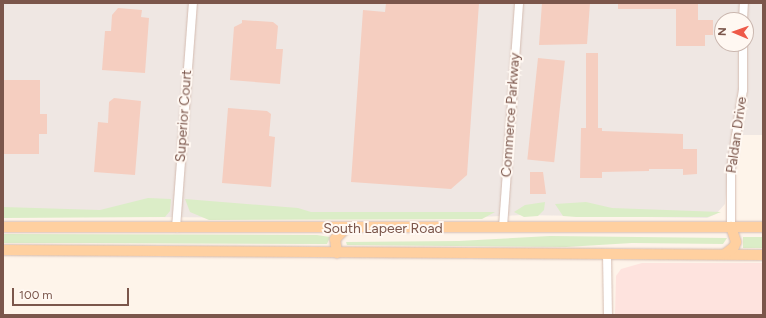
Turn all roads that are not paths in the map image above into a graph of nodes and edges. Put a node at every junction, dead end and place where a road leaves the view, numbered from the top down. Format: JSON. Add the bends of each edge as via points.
{"nodes":[{"id":1,"x":193,"y":3,"type":"edge"},
{"id":2,"x":519,"y":3,"type":"edge"},
{"id":3,"x":743,"y":52,"type":"edge"},
{"id":4,"x":3,"y":227,"type":"edge"},
{"id":5,"x":503,"y":227,"type":"junction"},
{"id":6,"x":731,"y":227,"type":"junction"},
{"id":7,"x":763,"y":227,"type":"edge"},
{"id":8,"x":176,"y":228,"type":"junction"},
{"id":9,"x":345,"y":229,"type":"junction"},
{"id":10,"x":3,"y":250,"type":"edge"},
{"id":11,"x":337,"y":253,"type":"junction"},
{"id":12,"x":607,"y":254,"type":"junction"},
{"id":13,"x":725,"y":254,"type":"junction"},
{"id":14,"x":763,"y":255,"type":"edge"},
{"id":15,"x":608,"y":315,"type":"edge"}],
"edges":[{"from":1,"to":8,"type":"street","name":"Superior Court"},
{"from":2,"to":5,"type":"street","name":"Commerce Parkway"},
{"from":3,"to":6,"type":"street","name":"Paldan Drive","via":[[743,90],[732,169]]},
{"from":4,"to":8,"type":"main road","name":"South Lapeer Road"},
{"from":5,"to":6,"type":"main road","name":"South Lapeer Road"},
{"from":5,"to":9,"type":"main road","name":"South Lapeer Road"},
{"from":6,"to":7,"type":"main road","name":"South Lapeer Road"},
{"from":6,"to":13,"type":"main road","via":[[736,242]]},
{"from":8,"to":9,"type":"main road","name":"South Lapeer Road"},
{"from":9,"to":11,"type":"main road","via":[[335,239]]},
{"from":10,"to":11,"type":"main road","name":"South Lapeer Road"},
{"from":11,"to":12,"type":"main road","name":"South Lapeer Road"},
{"from":12,"to":13,"type":"main road","name":"South Lapeer Road"},
{"from":12,"to":15,"type":"street"},
{"from":13,"to":14,"type":"main road","name":"South Lapeer Road"}]}
